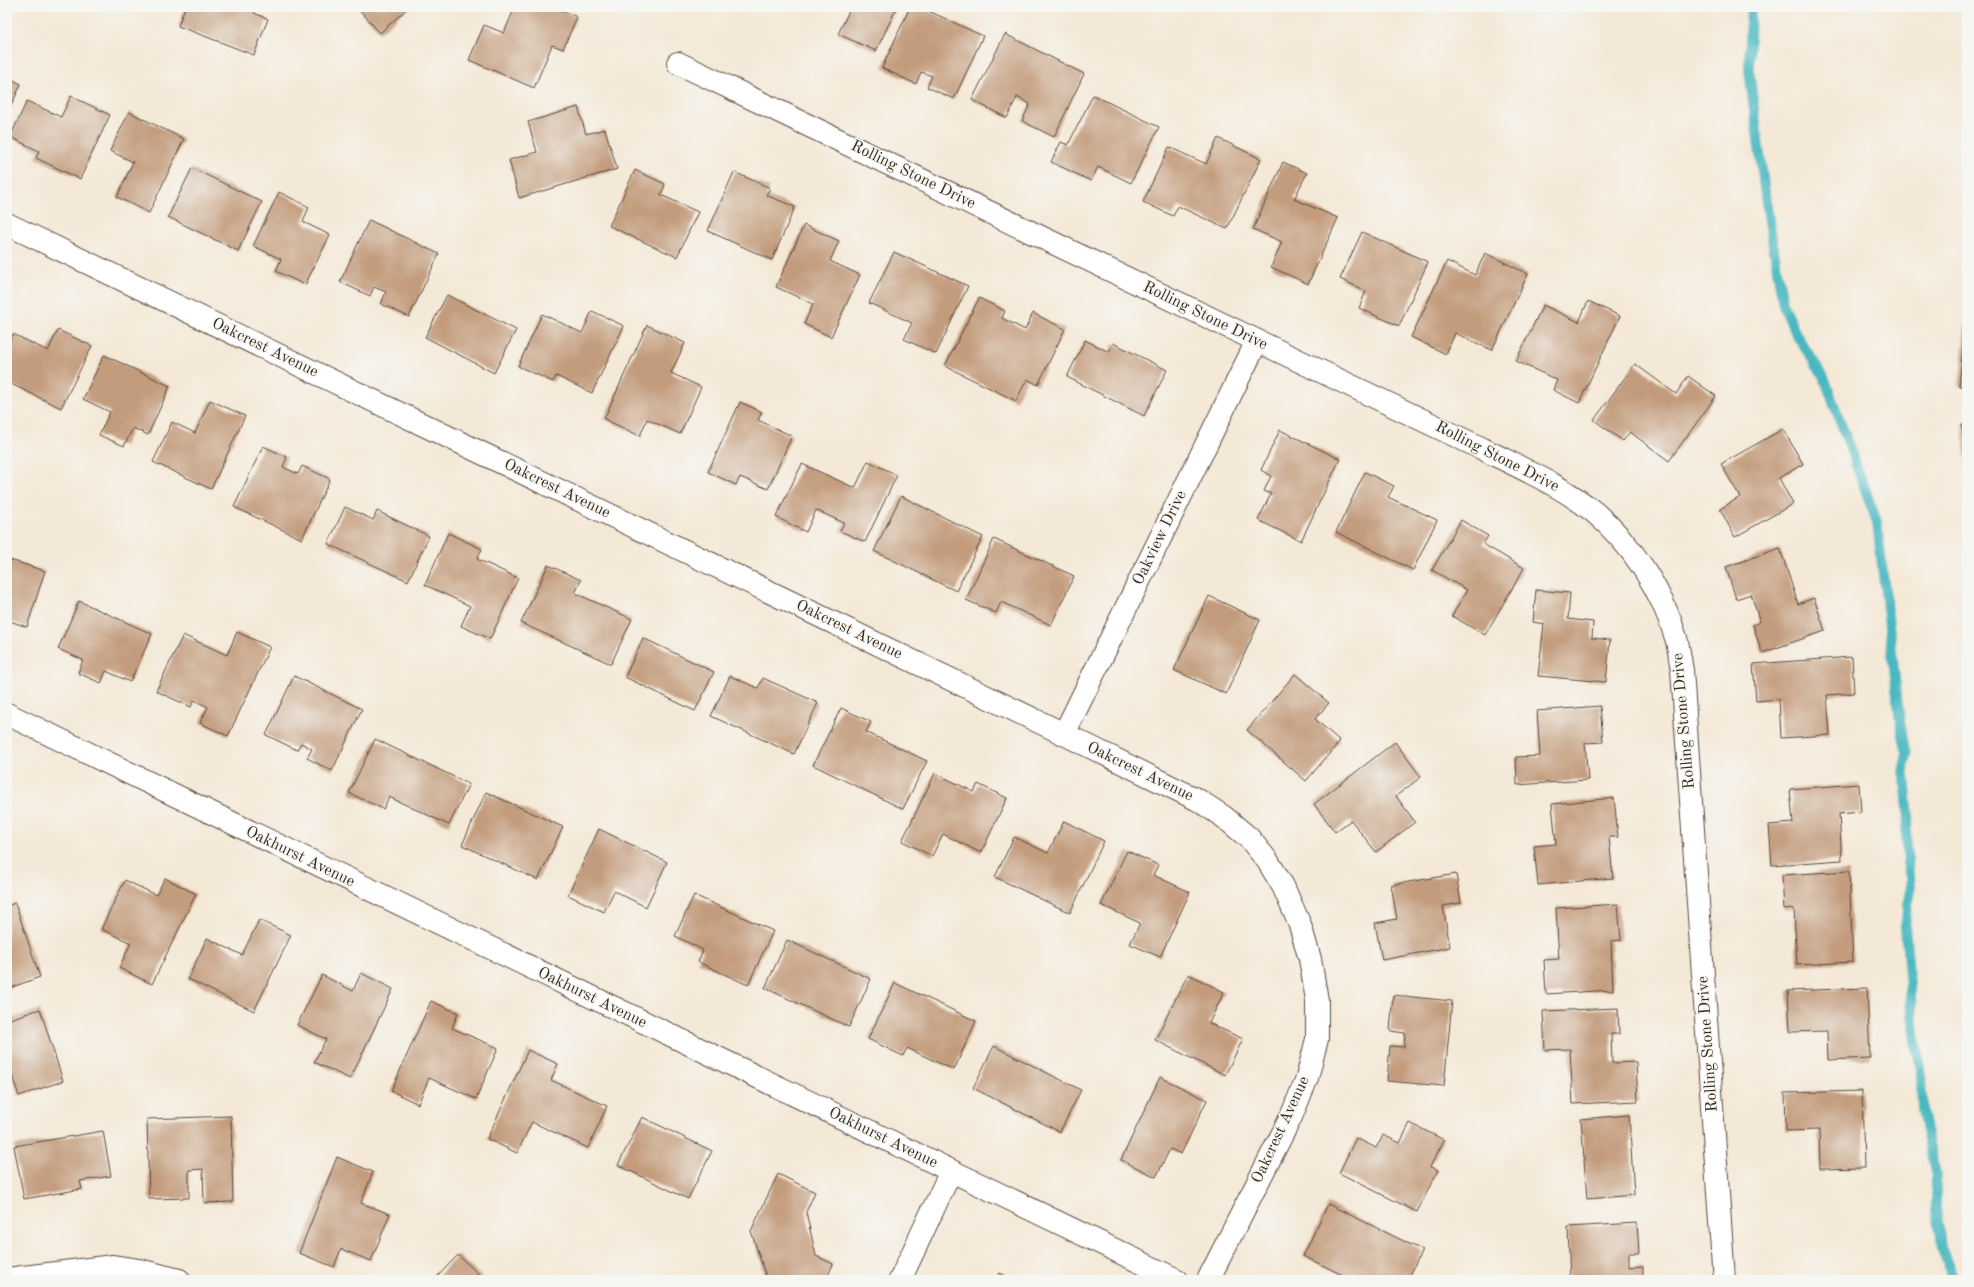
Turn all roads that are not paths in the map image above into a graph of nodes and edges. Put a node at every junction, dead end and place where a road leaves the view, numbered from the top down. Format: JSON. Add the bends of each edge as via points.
{"nodes":[{"id":1,"x":678,"y":63,"type":"dead end"},
{"id":2,"x":7,"y":224,"type":"edge"},
{"id":3,"x":1257,"y":341,"type":"junction"},
{"id":4,"x":7,"y":714,"type":"edge"},
{"id":5,"x":1064,"y":734,"type":"junction"},
{"id":6,"x":951,"y":1171,"type":"junction"},
{"id":7,"x":7,"y":1279,"type":"edge"},
{"id":8,"x":179,"y":1280,"type":"edge"},
{"id":9,"x":900,"y":1280,"type":"edge"},
{"id":10,"x":1177,"y":1280,"type":"edge"},
{"id":11,"x":1208,"y":1280,"type":"edge"},
{"id":12,"x":1724,"y":1280,"type":"edge"}],
"edges":[{"from":1,"to":3,"type":"street","name":"Rolling Stone Drive"},
{"from":2,"to":5,"type":"street","name":"Oakcrest Avenue"},
{"from":3,"to":5,"type":"street","name":"Oakview Drive"},
{"from":3,"to":12,"type":"street","name":"Rolling Stone Drive","via":[[1563,490],[1594,512],[1620,538],[1641,564],[1662,602],[1676,637],[1682,670]]},
{"from":4,"to":6,"type":"street","name":"Oakhurst Avenue"},
{"from":5,"to":11,"type":"street","name":"Oakcrest Avenue","via":[[1198,800],[1249,838],[1283,886],[1300,925],[1310,959],[1317,1000],[1317,1039],[1307,1078],[1291,1117]]},
{"from":6,"to":9,"type":"street"},
{"from":6,"to":10,"type":"street","name":"Oakhurst Avenue"},
{"from":7,"to":8,"type":"street","via":[[113,1266]]}]}
